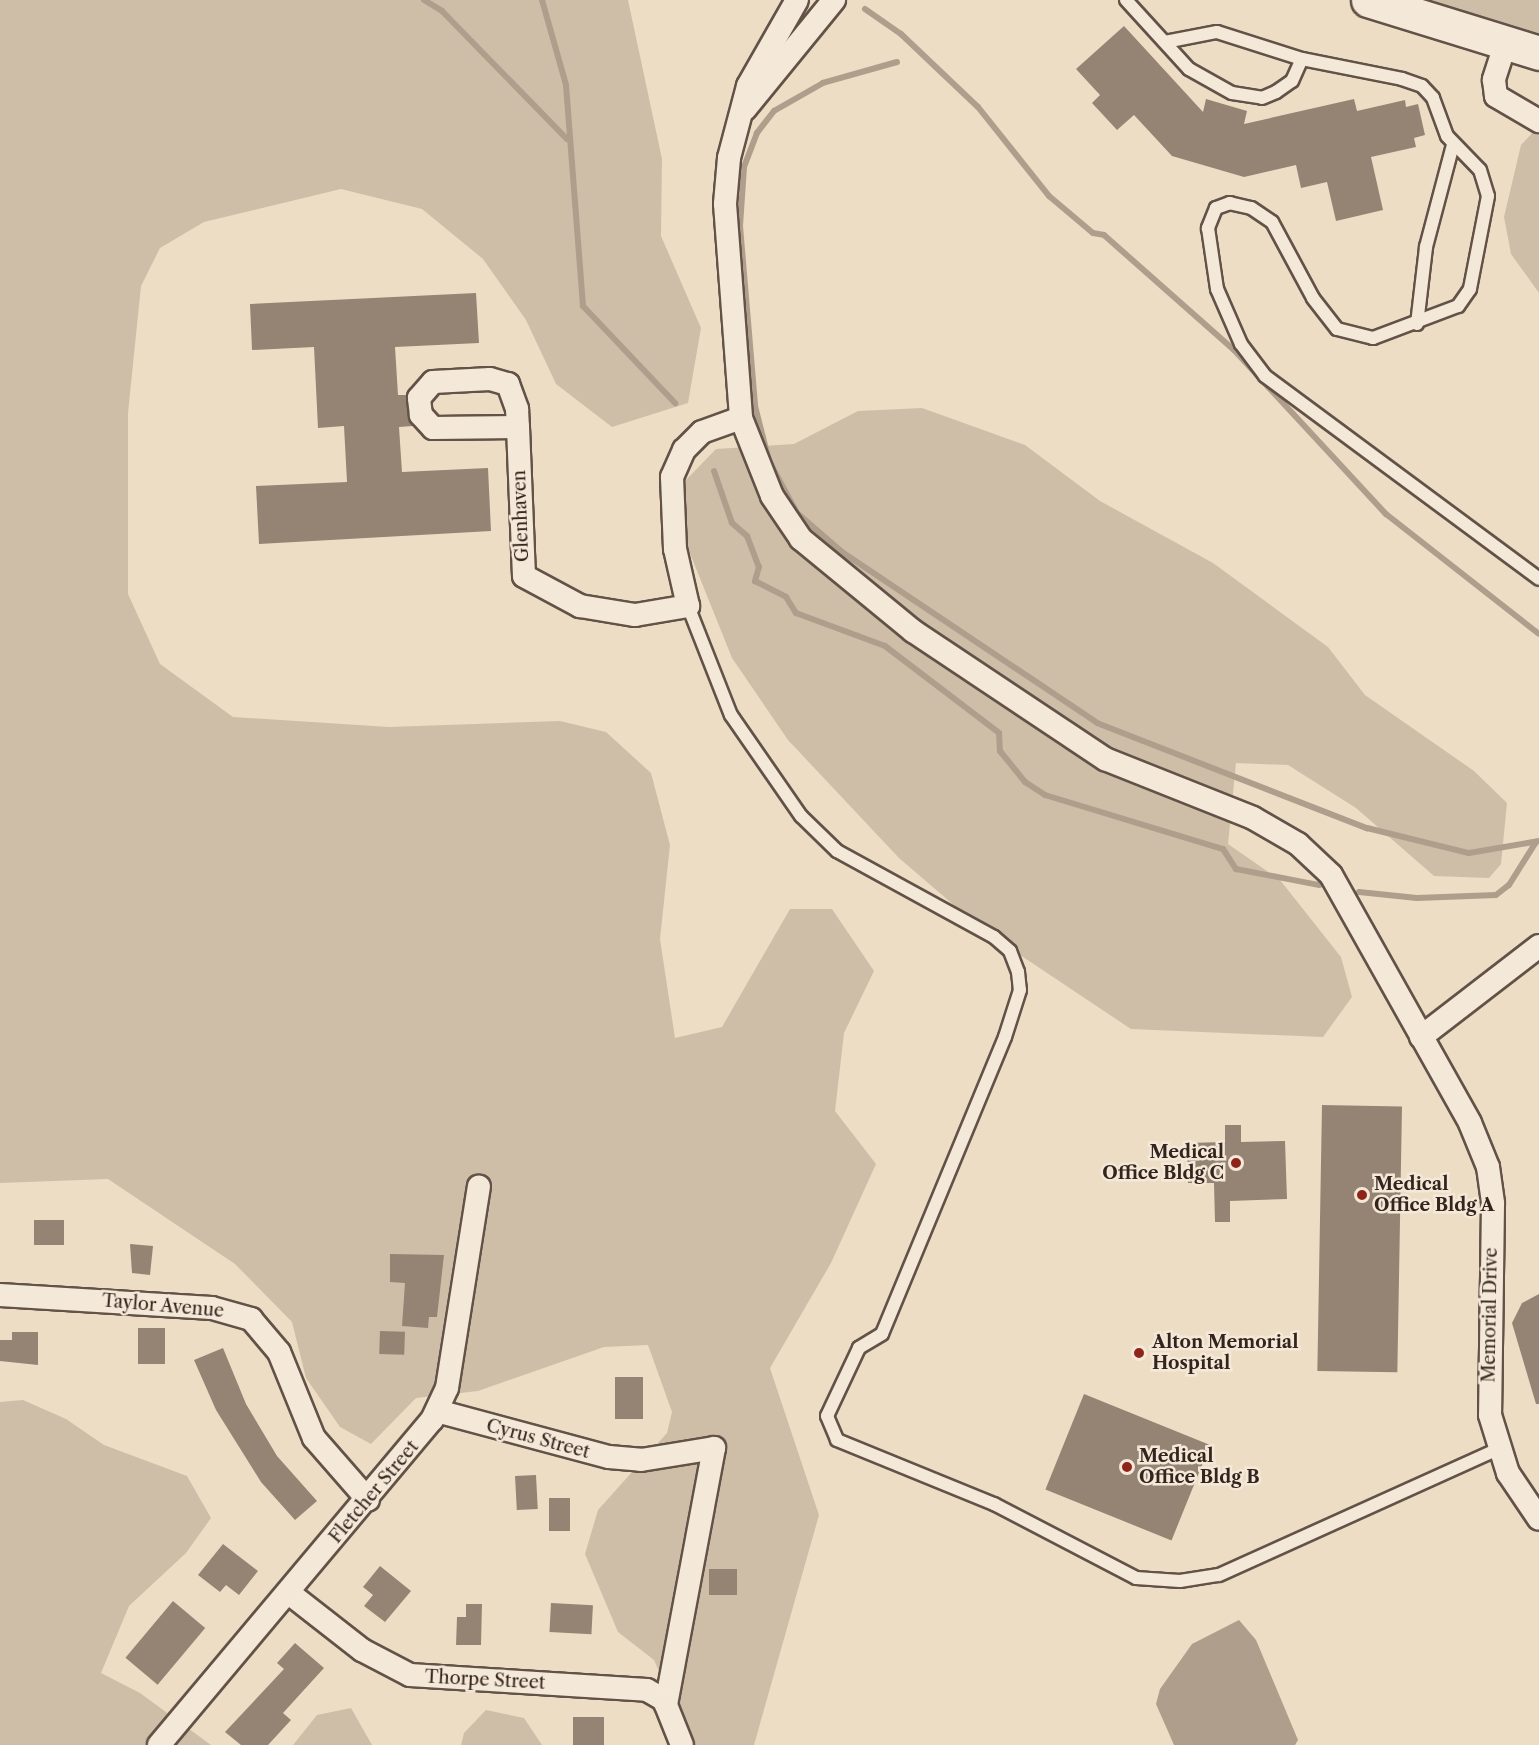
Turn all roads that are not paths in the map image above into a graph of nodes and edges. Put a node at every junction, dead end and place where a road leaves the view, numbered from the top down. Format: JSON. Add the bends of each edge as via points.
{"nodes":[{"id":1,"x":796,"y":0,"type":"edge"},
{"id":2,"x":834,"y":0,"type":"edge"},
{"id":3,"x":1126,"y":0,"type":"edge"},
{"id":4,"x":1368,"y":0,"type":"edge"},
{"id":5,"x":1165,"y":42,"type":"junction"},
{"id":6,"x":1506,"y":42,"type":"junction"},
{"id":7,"x":1539,"y":52,"type":"edge"},
{"id":8,"x":1302,"y":59,"type":"junction"},
{"id":9,"x":745,"y":109,"type":"junction"},
{"id":10,"x":1539,"y":121,"type":"edge"},
{"id":11,"x":1453,"y":145,"type":"junction"},
{"id":12,"x":1417,"y":324,"type":"junction"},
{"id":13,"x":741,"y":418,"type":"junction"},
{"id":14,"x":518,"y":427,"type":"dead end"},
{"id":15,"x":1539,"y":579,"type":"edge"},
{"id":16,"x":688,"y":606,"type":"junction"},
{"id":17,"x":1539,"y":946,"type":"edge"},
{"id":18,"x":1421,"y":1037,"type":"junction"},
{"id":19,"x":479,"y":1187,"type":"dead end"},
{"id":20,"x":0,"y":1295,"type":"edge"},
{"id":21,"x":437,"y":1411,"type":"junction"},
{"id":22,"x":1498,"y":1449,"type":"junction"},
{"id":23,"x":368,"y":1500,"type":"junction"},
{"id":24,"x":1539,"y":1519,"type":"edge"},
{"id":25,"x":289,"y":1593,"type":"junction"},
{"id":26,"x":666,"y":1705,"type":"junction"},
{"id":27,"x":159,"y":1745,"type":"edge"},
{"id":28,"x":682,"y":1745,"type":"edge"}],
"edges":[{"from":1,"to":9,"type":"street","name":"Memorial Drive","via":[[748,87]]},
{"from":2,"to":9,"type":"street","via":[[815,30]]},
{"from":3,"to":5,"type":"lane"},
{"from":4,"to":6,"type":"main road"},
{"from":5,"to":8,"type":"lane","via":[[1217,32]]},
{"from":5,"to":8,"type":"lane","via":[[1211,86],[1262,98],[1292,81]]},
{"from":6,"to":7,"type":"main road"},
{"from":6,"to":10,"type":"street","via":[[1494,80],[1496,96]]},
{"from":8,"to":11,"type":"lane","via":[[1422,86]]},
{"from":9,"to":13,"type":"street","name":"Memorial Drive","via":[[729,158],[724,204]]},
{"from":11,"to":12,"type":"lane","via":[[1426,248]]},
{"from":11,"to":12,"type":"lane","via":[[1480,170],[1488,196],[1470,289],[1458,306]]},
{"from":12,"to":15,"type":"lane","via":[[1373,338],[1337,329],[1313,298],[1272,222],[1251,208],[1230,203],[1210,217],[1210,252],[1221,298],[1240,344],[1265,375]]},
{"from":13,"to":16,"type":"street","via":[[702,432],[684,450],[672,477],[675,549]]},
{"from":13,"to":18,"type":"street","name":"Memorial Drive","via":[[772,496],[801,539],[854,586],[1105,759],[1253,818],[1298,844],[1331,875]]},
{"from":14,"to":16,"type":"street","name":"Glenhaven","via":[[524,576],[600,612],[635,615]]},
{"from":16,"to":22,"type":"lane","via":[[731,715],[801,816],[837,851],[994,937],[1010,951],[1018,972],[1020,990],[1005,1037],[882,1334],[859,1348],[826,1416],[837,1440],[994,1504],[1136,1578],[1180,1581],[1219,1575]]},
{"from":17,"to":18,"type":"street"},
{"from":18,"to":22,"type":"street","name":"Memorial Drive","via":[[1488,1167],[1493,1204],[1487,1372]]},
{"from":19,"to":21,"type":"street","name":"Fletcher Street","via":[[457,1336]]},
{"from":20,"to":23,"type":"street","name":"Taylor Avenue","via":[[212,1308],[251,1319],[279,1352],[314,1437]]},
{"from":21,"to":23,"type":"street","name":"Fletcher Street"},
{"from":21,"to":26,"type":"street","name":"Cyrus Street","via":[[569,1449],[640,1460],[714,1449]]},
{"from":22,"to":24,"type":"street","name":"Memorial Drive"},
{"from":23,"to":25,"type":"street","name":"Fletcher Street"},
{"from":25,"to":26,"type":"street","name":"Thorpe Street","via":[[363,1650],[410,1674],[647,1690]]},
{"from":25,"to":27,"type":"street","name":"Fletcher Street"},
{"from":26,"to":28,"type":"street"}]}
